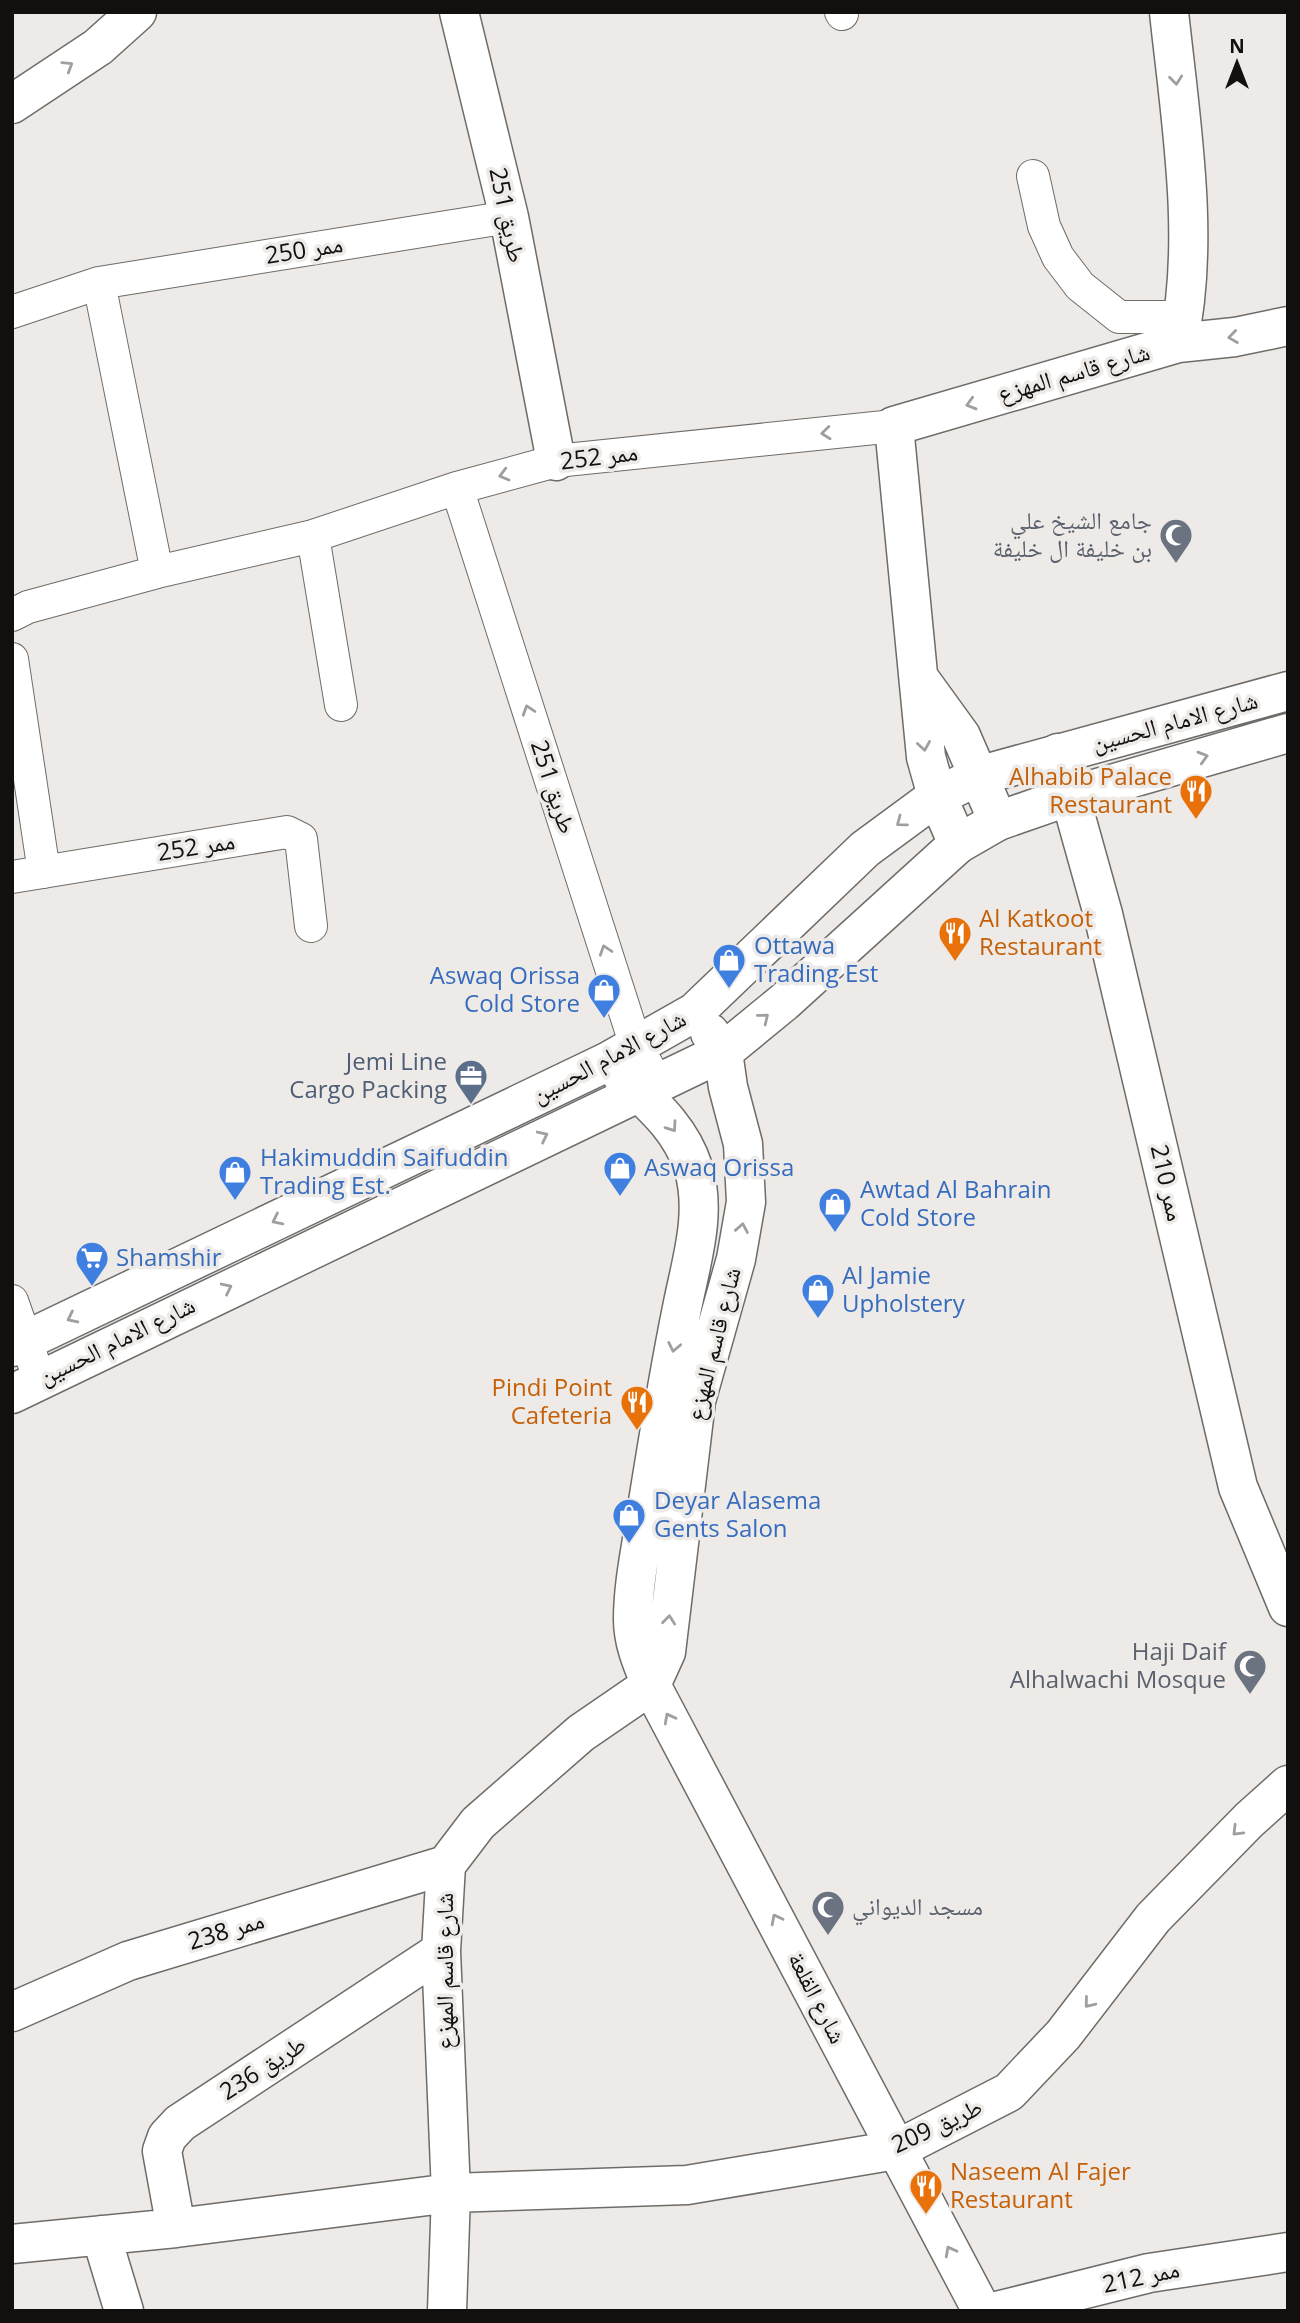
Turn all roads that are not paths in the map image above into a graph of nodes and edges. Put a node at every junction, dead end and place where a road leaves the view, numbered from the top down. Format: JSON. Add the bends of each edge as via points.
{"nodes":[{"id":1,"x":137,"y":12,"type":"edge"},
{"id":2,"x":459,"y":12,"type":"edge"},
{"id":3,"x":1169,"y":12,"type":"edge"},
{"id":4,"x":12,"y":104,"type":"edge"},
{"id":5,"x":1033,"y":176,"type":"dead end"},
{"id":6,"x":509,"y":217,"type":"junction"},
{"id":7,"x":99,"y":283,"type":"junction"},
{"id":8,"x":12,"y":312,"type":"edge"},
{"id":9,"x":1288,"y":326,"type":"edge"},
{"id":10,"x":1181,"y":330,"type":"junction"},
{"id":11,"x":894,"y":426,"type":"junction"},
{"id":12,"x":556,"y":461,"type":"junction"},
{"id":13,"x":457,"y":488,"type":"junction"},
{"id":14,"x":313,"y":536,"type":"junction"},
{"id":15,"x":157,"y":572,"type":"junction"},
{"id":16,"x":12,"y":615,"type":"edge"},
{"id":17,"x":12,"y":659,"type":"edge"},
{"id":18,"x":919,"y":678,"type":"junction"},
{"id":19,"x":1288,"y":691,"type":"edge"},
{"id":20,"x":341,"y":705,"type":"dead end"},
{"id":21,"x":1288,"y":733,"type":"edge"},
{"id":22,"x":1058,"y":754,"type":"junction"},
{"id":23,"x":981,"y":775,"type":"junction"},
{"id":24,"x":937,"y":796,"type":"junction"},
{"id":25,"x":1070,"y":796,"type":"junction"},
{"id":26,"x":998,"y":821,"type":"junction"},
{"id":27,"x":958,"y":844,"type":"junction"},
{"id":28,"x":44,"y":872,"type":"junction"},
{"id":29,"x":12,"y":877,"type":"edge"},
{"id":30,"x":311,"y":926,"type":"dead end"},
{"id":31,"x":695,"y":1012,"type":"junction"},
{"id":32,"x":723,"y":1052,"type":"junction"},
{"id":33,"x":622,"y":1054,"type":"junction"},
{"id":34,"x":647,"y":1086,"type":"junction"},
{"id":35,"x":12,"y":1301,"type":"edge"},
{"id":36,"x":18,"y":1345,"type":"edge"},
{"id":37,"x":26,"y":1386,"type":"edge"},
{"id":38,"x":1288,"y":1607,"type":"edge"},
{"id":39,"x":652,"y":1685,"type":"junction"},
{"id":40,"x":1288,"y":1785,"type":"edge"},
{"id":41,"x":446,"y":1865,"type":"junction"},
{"id":42,"x":441,"y":1951,"type":"junction"},
{"id":43,"x":12,"y":2012,"type":"edge"},
{"id":44,"x":896,"y":2150,"type":"junction"},
{"id":45,"x":451,"y":2193,"type":"junction"},
{"id":46,"x":176,"y":2228,"type":"junction"},
{"id":47,"x":101,"y":2235,"type":"junction"},
{"id":48,"x":12,"y":2244,"type":"edge"},
{"id":49,"x":1288,"y":2252,"type":"edge"},
{"id":50,"x":124,"y":2311,"type":"edge"},
{"id":51,"x":447,"y":2311,"type":"edge"},
{"id":52,"x":982,"y":2311,"type":"edge"},
{"id":53,"x":997,"y":2311,"type":"edge"}],
"edges":[{"from":4,"to":1,"type":"street","one_way":true,"via":[[97,47]]},
{"from":2,"to":6,"type":"street","name":"طريق 251"},
{"from":3,"to":10,"type":"street","one_way":true,"via":[[1186,189]]},
{"from":5,"to":10,"type":"lane","via":[[1044,226],[1058,257],[1080,286],[1119,317]]},
{"from":6,"to":7,"type":"lane","name":"ممر 250"},
{"from":6,"to":12,"type":"street","name":"طريق 251"},
{"from":7,"to":8,"type":"lane","name":"ممر 250"},
{"from":7,"to":15,"type":"lane"},
{"from":9,"to":10,"type":"street","name":"شارع قاسم المهزع","one_way":true,"via":[[1235,337]]},
{"from":10,"to":11,"type":"street","name":"شارع قاسم المهزع","one_way":true},
{"from":11,"to":12,"type":"lane","name":"ممر 252","one_way":true},
{"from":11,"to":18,"type":"street"},
{"from":12,"to":13,"type":"lane","name":"ممر 252","one_way":true},
{"from":13,"to":14,"type":"lane","name":"ممر 252"},
{"from":33,"to":13,"type":"lane","name":"طريق 251","one_way":true},
{"from":14,"to":15,"type":"lane","name":"ممر 252"},
{"from":14,"to":20,"type":"lane"},
{"from":15,"to":16,"type":"lane","name":"ممر 252"},
{"from":17,"to":28,"type":"lane"},
{"from":18,"to":23,"type":"street","via":[[961,736]]},
{"from":18,"to":24,"type":"street","one_way":true,"via":[[923,744]]},
{"from":19,"to":22,"type":"street","name":"شارع الامام الحسين"},
{"from":25,"to":21,"type":"street","name":"شارع الامام الحسين","one_way":true},
{"from":22,"to":23,"type":"street","name":"شارع الامام الحسين"},
{"from":22,"to":25,"type":"street","name":"ممر 210"},
{"from":23,"to":24,"type":"street","name":"شارع الامام الحسين"},
{"from":23,"to":26,"type":"street"},
{"from":24,"to":27,"type":"street"},
{"from":24,"to":31,"type":"street","name":"شارع الامام الحسين","one_way":true,"via":[[866,849]]},
{"from":25,"to":26,"type":"street","name":"شارع الامام الحسين"},
{"from":25,"to":38,"type":"street","name":"ممر 210","via":[[1137,1053],[1238,1487]]},
{"from":26,"to":27,"type":"street","name":"شارع الامام الحسين"},
{"from":32,"to":27,"type":"street","name":"شارع الامام الحسين","one_way":true},
{"from":28,"to":29,"type":"lane","name":"ممر 252"},
{"from":28,"to":30,"type":"lane","name":"ممر 252","via":[[287,832],[301,839]]},
{"from":31,"to":32,"type":"street","name":"شارع قاسم المهزع"},
{"from":31,"to":33,"type":"street","name":"شارع الامام الحسين"},
{"from":32,"to":34,"type":"street","name":"شارع الامام الحسين"},
{"from":39,"to":32,"type":"street","name":"شارع قاسم المهزع","one_way":true,"via":[[666,1652],[696,1401],[745,1211],[743,1144]]},
{"from":33,"to":34,"type":"street","name":"شارع قاسم المهزع"},
{"from":33,"to":36,"type":"street","name":"شارع الامام الحسين","one_way":true},
{"from":37,"to":34,"type":"street","name":"شارع الامام الحسين","one_way":true},
{"from":34,"to":39,"type":"street","name":"شارع قاسم المهزع","one_way":true,"via":[[681,1140],[699,1198],[698,1228],[666,1387],[635,1595],[636,1649]]},
{"from":35,"to":36,"type":"lane"},
{"from":36,"to":37,"type":"lane"},
{"from":39,"to":41,"type":"street","name":"شارع قاسم المهزع","via":[[581,1732],[488,1814]]},
{"from":44,"to":39,"type":"street","name":"شارع القلعة","one_way":true},
{"from":40,"to":44,"type":"street","name":"طريق 209","one_way":true,"via":[[1153,1918],[1063,2035],[1009,2092]]},
{"from":41,"to":42,"type":"street","name":"شارع قاسم المهزع"},
{"from":41,"to":43,"type":"street","name":"ممر 238","via":[[128,1961]]},
{"from":42,"to":45,"type":"street","name":"شارع قاسم المهزع"},
{"from":42,"to":46,"type":"street","name":"طريق 236","via":[[180,2123],[162,2151]]},
{"from":44,"to":45,"type":"street","name":"طريق 209","via":[[687,2186]]},
{"from":52,"to":44,"type":"street","name":"شارع القلعة","one_way":true},
{"from":45,"to":46,"type":"street"},
{"from":45,"to":51,"type":"street","name":"شارع قاسم المهزع"},
{"from":46,"to":47,"type":"street"},
{"from":47,"to":48,"type":"street"},
{"from":47,"to":50,"type":"street"},
{"from":49,"to":53,"type":"street","name":"ممر 212","via":[[1149,2273]]}]}
